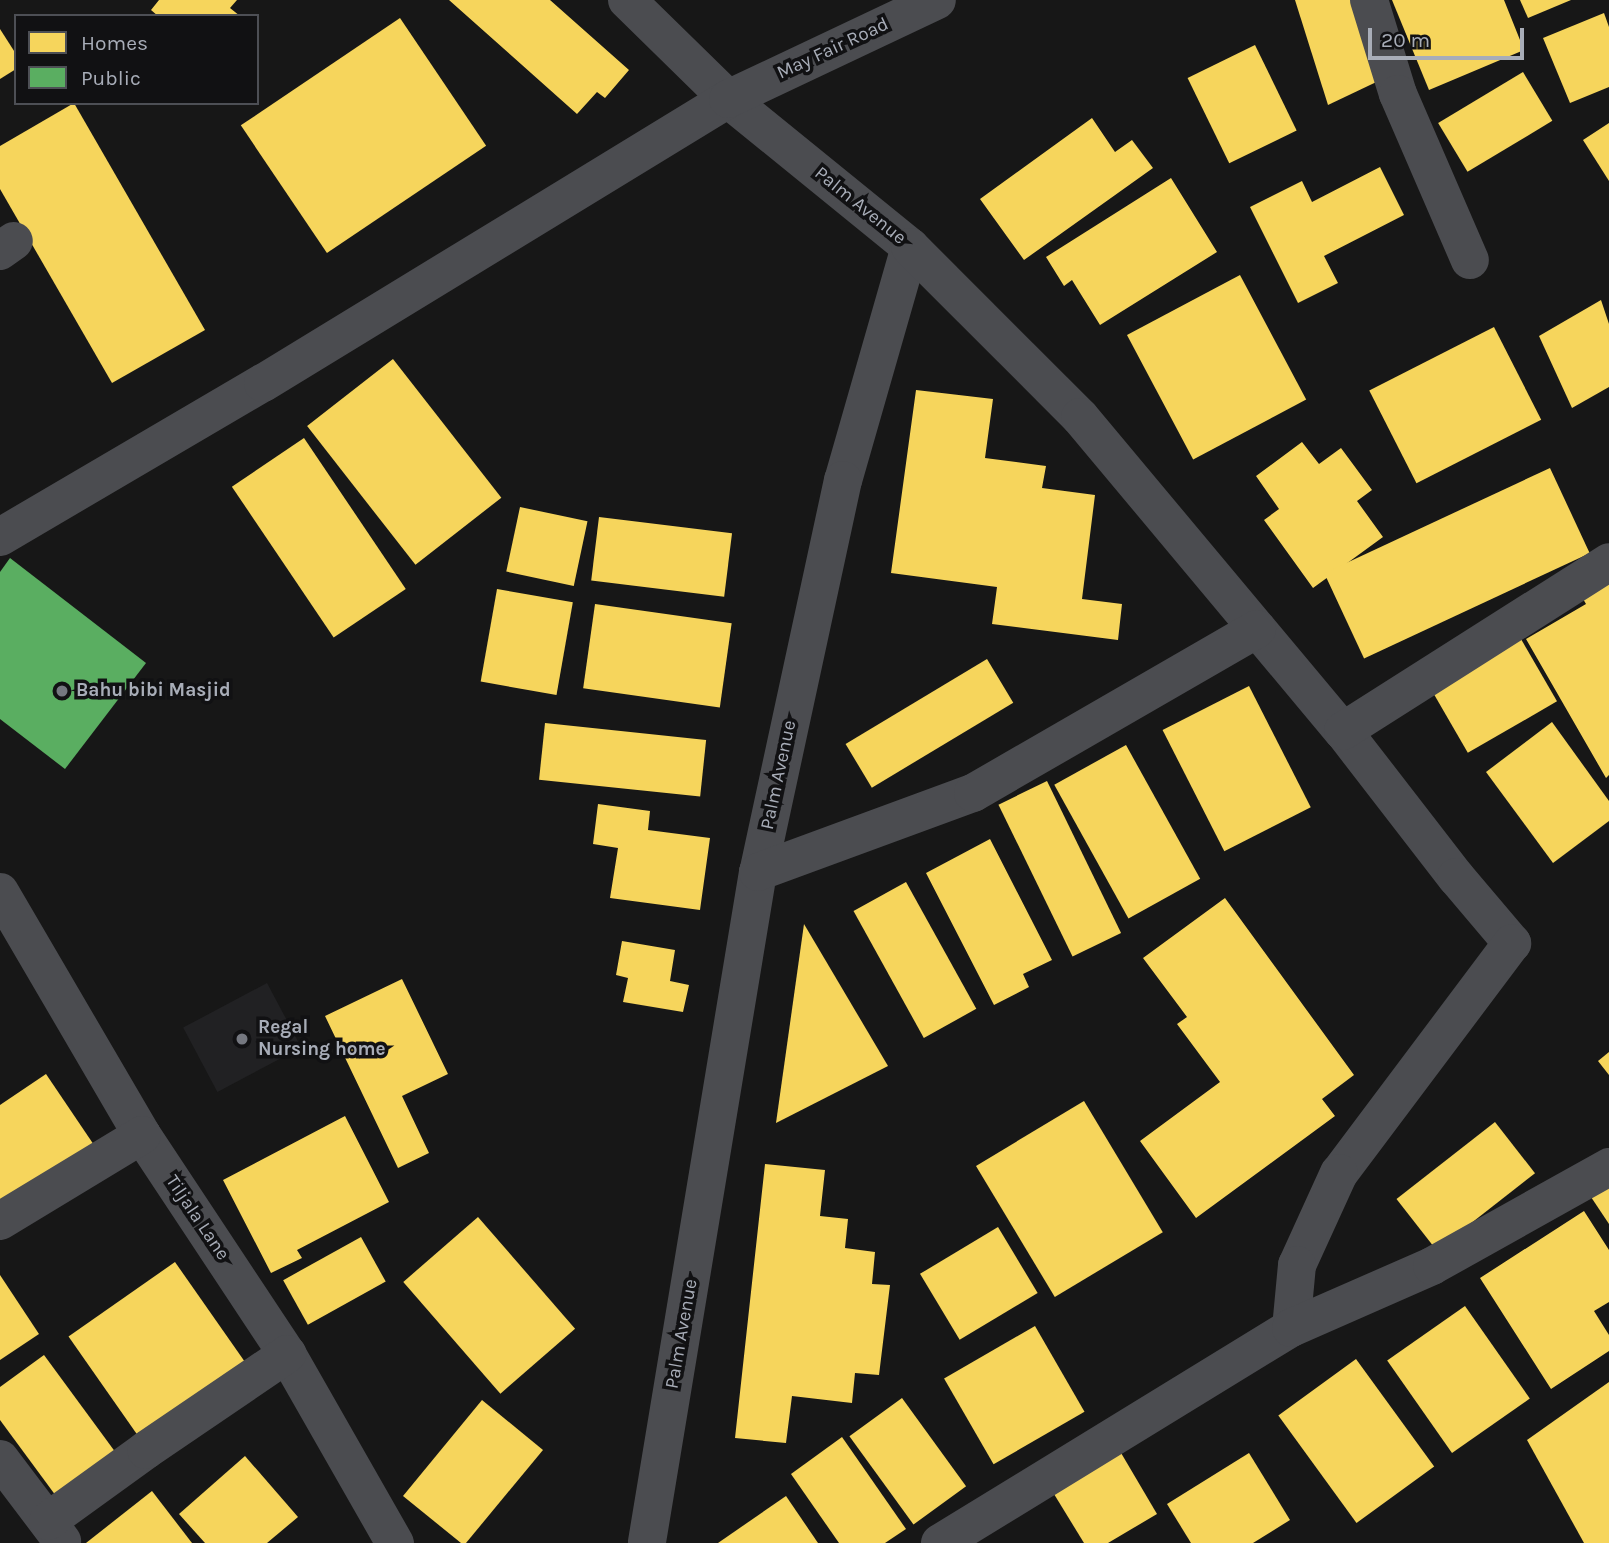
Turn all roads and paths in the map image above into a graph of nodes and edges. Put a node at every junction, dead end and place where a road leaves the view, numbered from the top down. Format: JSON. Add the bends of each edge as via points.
{"nodes":[{"id":1,"x":627,"y":0,"type":"edge"},
{"id":2,"x":937,"y":0,"type":"edge"},
{"id":3,"x":1369,"y":0,"type":"edge"},
{"id":4,"x":729,"y":99,"type":"junction"},
{"id":5,"x":910,"y":247,"type":"junction"},
{"id":6,"x":1470,"y":260,"type":"dead end"},
{"id":7,"x":0,"y":537,"type":"edge"},
{"id":8,"x":1609,"y":562,"type":"edge"},
{"id":9,"x":1257,"y":629,"type":"junction"},
{"id":10,"x":1343,"y":730,"type":"junction"},
{"id":11,"x":758,"y":872,"type":"junction"},
{"id":12,"x":0,"y":892,"type":"edge"},
{"id":13,"x":142,"y":1135,"type":"junction"},
{"id":14,"x":1609,"y":1167,"type":"edge"},
{"id":15,"x":0,"y":1221,"type":"edge"},
{"id":16,"x":1291,"y":1328,"type":"junction"},
{"id":17,"x":287,"y":1354,"type":"junction"},
{"id":18,"x":0,"y":1460,"type":"edge"},
{"id":19,"x":56,"y":1532,"type":"edge"},
{"id":20,"x":647,"y":1542,"type":"edge"},
{"id":21,"x":395,"y":1543,"type":"edge"},
{"id":22,"x":940,"y":1543,"type":"edge"}],
"edges":[{"from":1,"to":4,"type":"street","name":"Palm Avenue"},
{"from":2,"to":4,"type":"street","name":"May Fair Road"},
{"from":3,"to":6,"type":"street","via":[[1398,94]]},
{"from":4,"to":5,"type":"street","name":"Palm Avenue"},
{"from":4,"to":7,"type":"street","name":"May Fair Road"},
{"from":5,"to":9,"type":"street","via":[[1080,417]]},
{"from":5,"to":11,"type":"street","name":"Palm Avenue","via":[[843,480]]},
{"from":8,"to":10,"type":"street"},
{"from":9,"to":10,"type":"street"},
{"from":9,"to":11,"type":"street","via":[[973,793]]},
{"from":10,"to":16,"type":"street","via":[[1512,943],[1339,1173],[1297,1265]]},
{"from":11,"to":20,"type":"street","name":"Palm Avenue"},
{"from":12,"to":13,"type":"street","name":"Tiljala Lane"},
{"from":13,"to":15,"type":"street"},
{"from":13,"to":17,"type":"street","name":"Tiljala Lane"},
{"from":14,"to":16,"type":"street","via":[[1432,1266]]},
{"from":16,"to":22,"type":"street"},
{"from":17,"to":19,"type":"street","via":[[146,1450]]},
{"from":17,"to":21,"type":"street","name":"Tiljala Lane"},
{"from":18,"to":19,"type":"street"}]}
